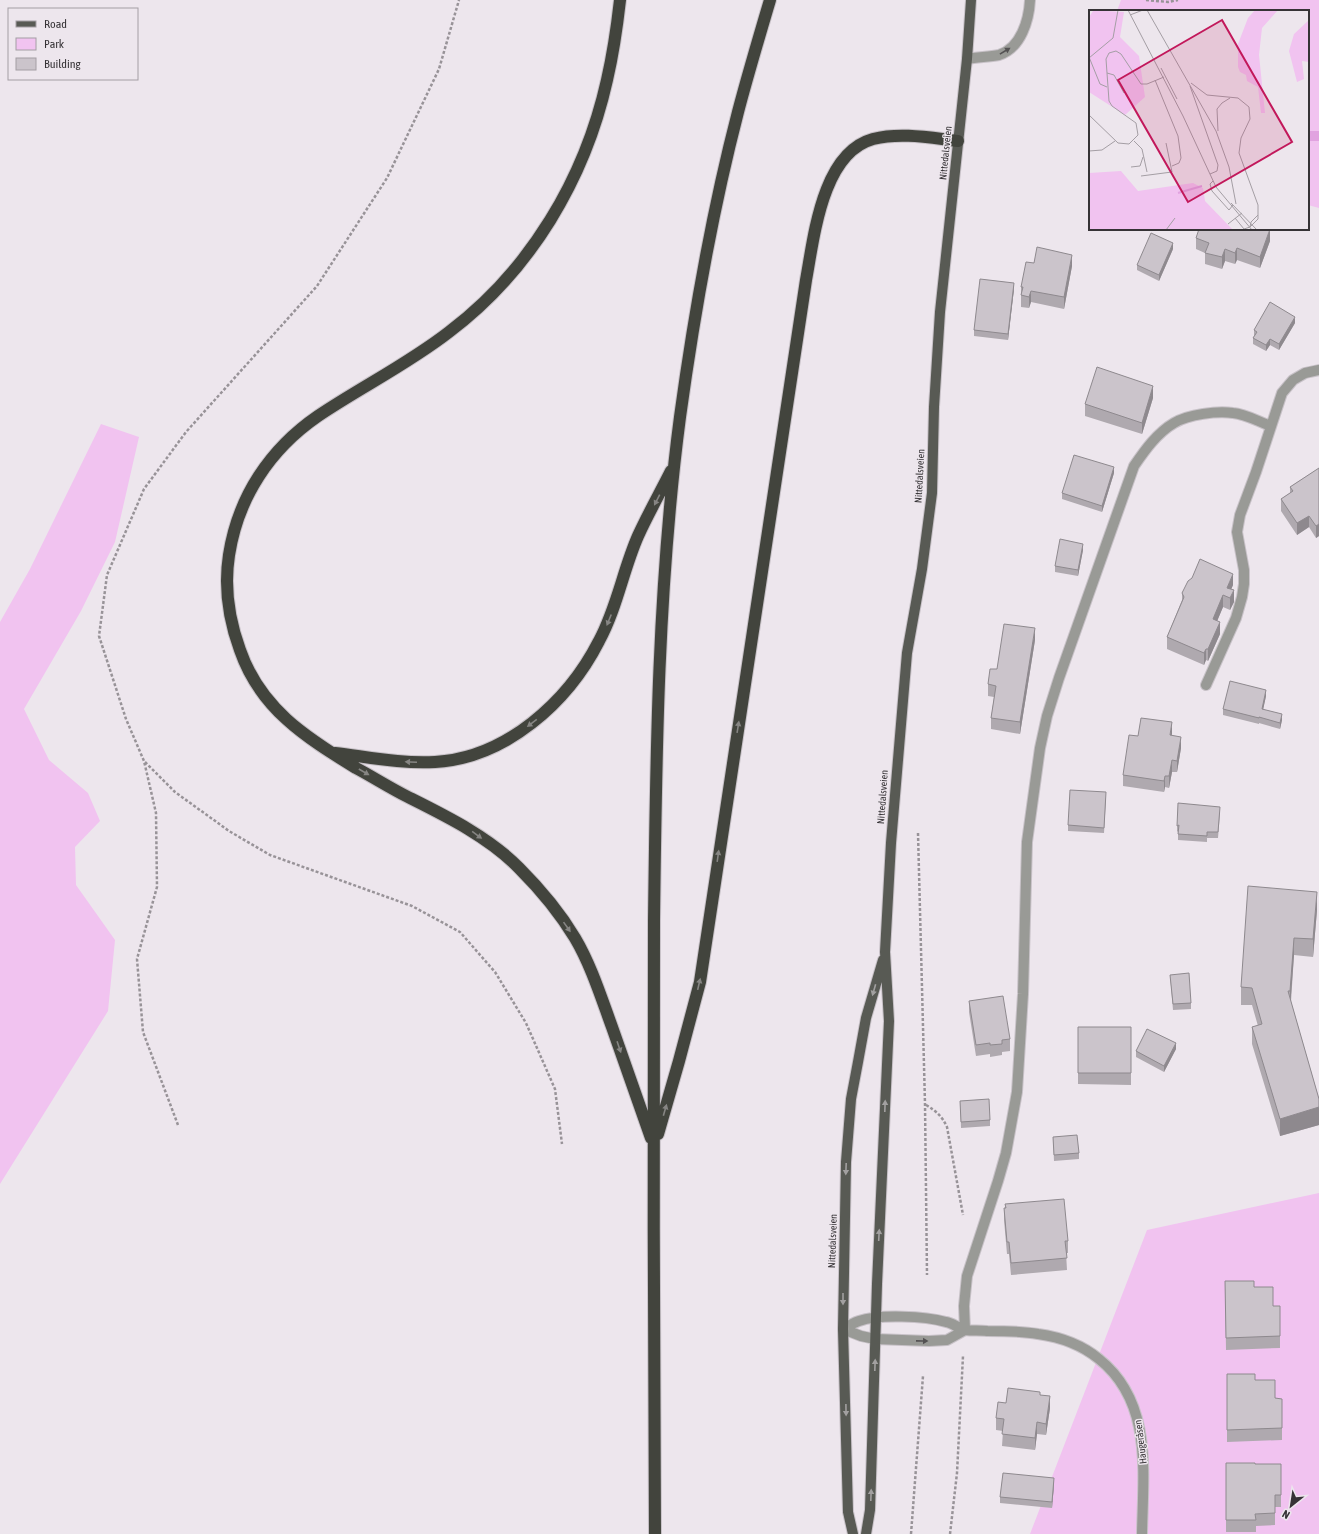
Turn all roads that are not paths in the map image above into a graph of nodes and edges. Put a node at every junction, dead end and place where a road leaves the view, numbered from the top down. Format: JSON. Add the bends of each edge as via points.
{"nodes":[{"id":1,"x":620,"y":0,"type":"edge"},
{"id":2,"x":770,"y":0,"type":"edge"},
{"id":3,"x":971,"y":0,"type":"edge"},
{"id":4,"x":1030,"y":0,"type":"edge"},
{"id":5,"x":968,"y":59,"type":"junction"},
{"id":6,"x":958,"y":141,"type":"junction"},
{"id":7,"x":1319,"y":370,"type":"edge"},
{"id":8,"x":1271,"y":426,"type":"junction"},
{"id":9,"x":674,"y":465,"type":"junction"},
{"id":10,"x":1206,"y":685,"type":"dead end"},
{"id":11,"x":330,"y":752,"type":"junction"},
{"id":12,"x":885,"y":952,"type":"junction"},
{"id":13,"x":654,"y":1147,"type":"junction"},
{"id":14,"x":876,"y":1317,"type":"junction"},
{"id":15,"x":843,"y":1329,"type":"junction"},
{"id":16,"x":965,"y":1330,"type":"junction"},
{"id":17,"x":875,"y":1339,"type":"junction"},
{"id":18,"x":655,"y":1534,"type":"edge"},
{"id":19,"x":853,"y":1534,"type":"edge"},
{"id":20,"x":866,"y":1534,"type":"edge"},
{"id":21,"x":1142,"y":1534,"type":"edge"}],
"edges":[{"from":1,"to":11,"type":"highway","via":[[607,82],[591,135],[569,188],[542,233],[505,281],[448,333],[336,404],[296,433],[261,472],[243,506],[231,543],[227,567],[230,616],[240,652],[261,693],[276,710],[293,726]]},
{"from":2,"to":9,"type":"highway","via":[[738,113],[709,239],[692,335]]},
{"from":3,"to":5,"type":"main road","name":"Nittedalsveien"},
{"from":5,"to":4,"type":"street","one_way":true,"via":[[1000,54],[1013,46],[1022,34],[1030,9]]},
{"from":5,"to":6,"type":"main road","name":"Nittedalsveien"},
{"from":6,"to":12,"type":"main road","name":"Nittedalsveien","via":[[938,336],[932,493],[903,691]]},
{"from":13,"to":6,"type":"highway","one_way":true,"via":[[700,982],[807,274],[814,232],[826,189],[846,157],[872,139],[907,136]]},
{"from":7,"to":8,"type":"street","via":[[1305,373],[1293,380],[1282,393]]},
{"from":8,"to":10,"type":"street","via":[[1240,515],[1237,532],[1244,570],[1242,597],[1236,618]]},
{"from":8,"to":16,"type":"street","via":[[1235,413],[1213,413],[1192,417],[1174,423],[1145,451],[1134,466],[1059,678],[1040,748],[1026,842],[1024,964],[1017,1092],[1004,1160],[967,1276]]},
{"from":9,"to":11,"type":"highway","one_way":true,"via":[[638,537],[600,641],[574,681],[538,718],[498,744],[476,753],[436,762],[410,762]]},
{"from":9,"to":13,"type":"highway","via":[[661,635],[657,755]]},
{"from":11,"to":13,"type":"highway","one_way":true,"via":[[471,831],[517,866],[542,894],[575,938],[588,965]]},
{"from":14,"to":12,"type":"main road","name":"Nittedalsveien","one_way":true,"via":[[889,1021]]},
{"from":12,"to":15,"type":"main road","name":"Nittedalsveien","one_way":true,"via":[[866,1018],[851,1099],[846,1162]]},
{"from":13,"to":18,"type":"highway"},
{"from":14,"to":15,"type":"street","name":"Haugeråsen","via":[[859,1321]]},
{"from":14,"to":16,"type":"street","name":"Haugeråsen","via":[[947,1322]]},
{"from":14,"to":17,"type":"main road","name":"Nittedalsveien"},
{"from":15,"to":17,"type":"street"},
{"from":15,"to":19,"type":"main road","name":"Nittedalsveien","one_way":true,"via":[[848,1512]]},
{"from":17,"to":16,"type":"street","one_way":true,"via":[[947,1340]]},
{"from":16,"to":21,"type":"street","name":"Haugeråsen","via":[[1013,1331],[1058,1338],[1078,1345],[1108,1366],[1120,1381],[1136,1411],[1143,1465]]},
{"from":20,"to":17,"type":"main road","name":"Nittedalsveien","one_way":true,"via":[[870,1510]]}]}
